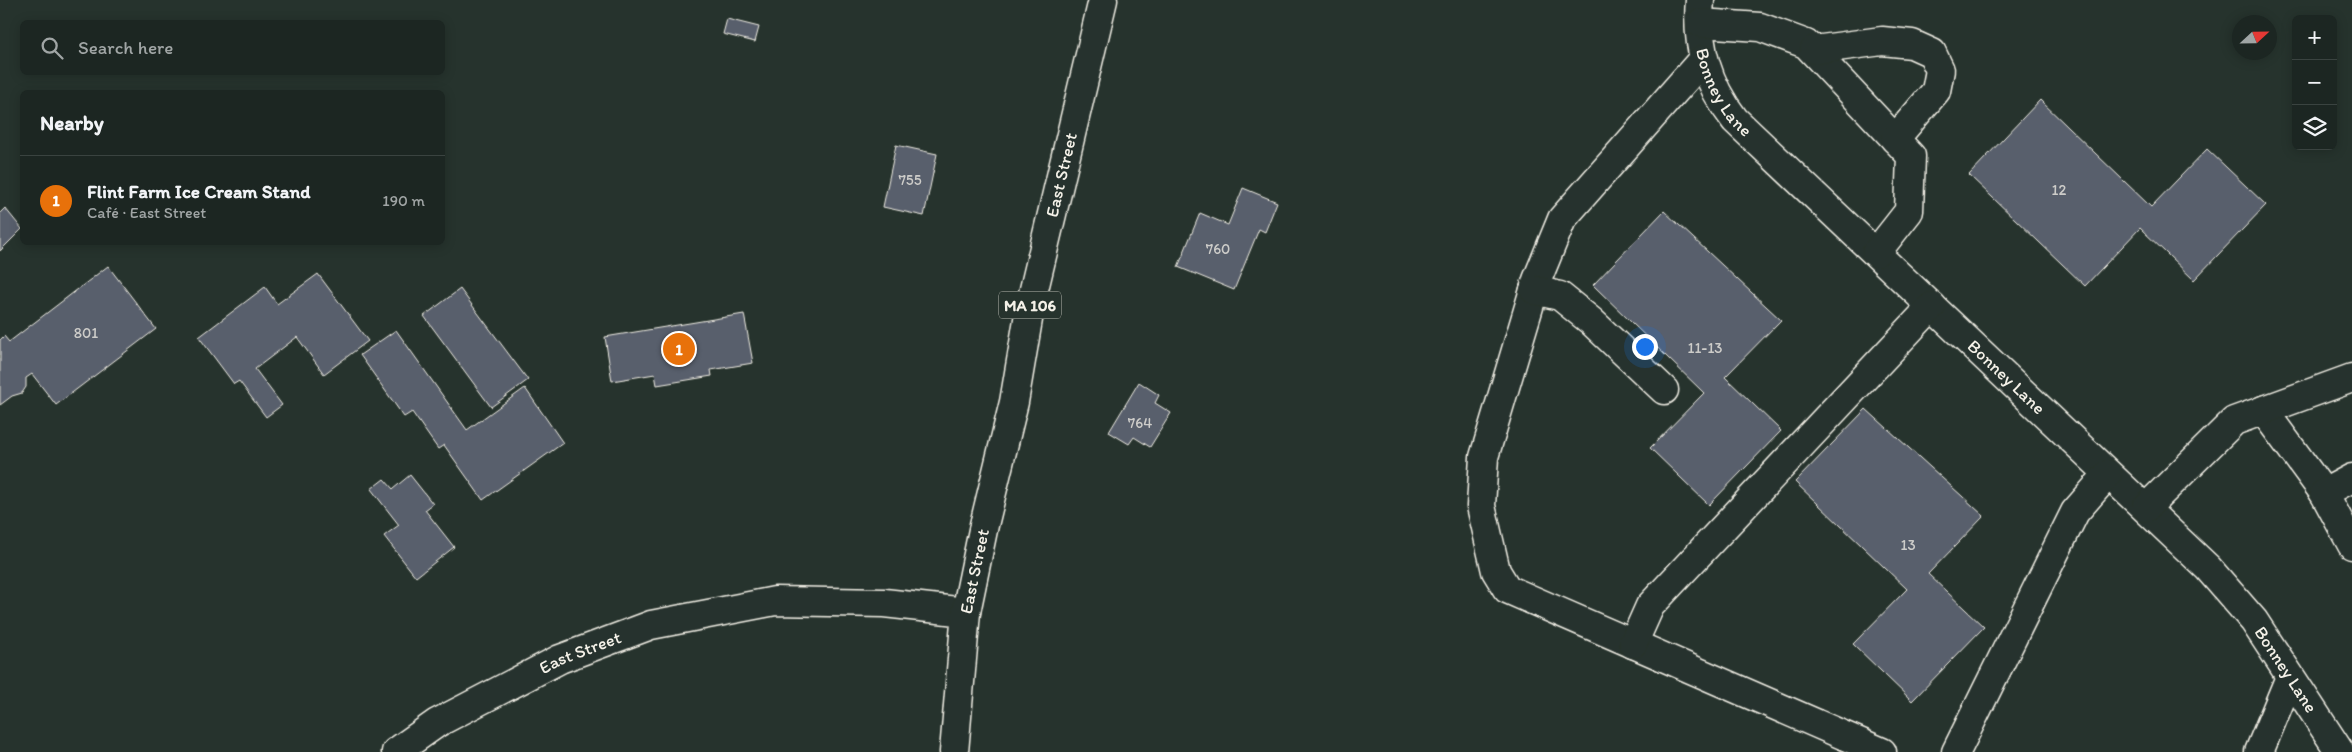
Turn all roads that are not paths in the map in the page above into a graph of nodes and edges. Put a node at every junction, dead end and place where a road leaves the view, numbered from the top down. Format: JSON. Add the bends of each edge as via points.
{"nodes":[{"id":1,"x":1104,"y":0,"type":"edge"},
{"id":2,"x":1700,"y":11,"type":"edge"},
{"id":3,"x":1814,"y":50,"type":"junction"},
{"id":4,"x":1703,"y":59,"type":"junction"},
{"id":5,"x":1895,"y":139,"type":"junction"},
{"id":6,"x":1876,"y":253,"type":"junction"},
{"id":7,"x":1534,"y":290,"type":"junction"},
{"id":8,"x":1932,"y":306,"type":"junction"},
{"id":9,"x":2352,"y":378,"type":"edge"},
{"id":10,"x":1664,"y":390,"type":"dead end"},
{"id":11,"x":2263,"y":410,"type":"junction"},
{"id":12,"x":2108,"y":474,"type":"junction"},
{"id":13,"x":2352,"y":478,"type":"edge"},
{"id":14,"x":2324,"y":493,"type":"junction"},
{"id":15,"x":2146,"y":508,"type":"junction"},
{"id":16,"x":2352,"y":546,"type":"edge"},
{"id":17,"x":966,"y":612,"type":"junction"},
{"id":18,"x":1633,"y":644,"type":"junction"},
{"id":19,"x":2290,"y":677,"type":"junction"},
{"id":20,"x":396,"y":752,"type":"edge"},
{"id":21,"x":954,"y":752,"type":"edge"},
{"id":22,"x":1882,"y":752,"type":"edge"},
{"id":23,"x":1956,"y":752,"type":"edge"},
{"id":24,"x":2259,"y":752,"type":"edge"},
{"id":25,"x":2340,"y":752,"type":"edge"}],
"edges":[{"from":1,"to":17,"type":"street","name":"East Street","number":"MA 106","via":[[1031,302],[1014,402]]},
{"from":2,"to":3,"type":"street","via":[[1760,27]]},
{"from":2,"to":4,"type":"street","name":"Bonney Lane"},
{"from":3,"to":5,"type":"street"},
{"from":3,"to":5,"type":"street","via":[[1882,41],[1912,44],[1932,53],[1940,70],[1936,91]]},
{"from":4,"to":6,"type":"street","name":"Bonney Lane","via":[[1711,83],[1735,120]]},
{"from":4,"to":7,"type":"street","via":[[1562,219]]},
{"from":5,"to":6,"type":"street","via":[[1911,156],[1909,212]]},
{"from":6,"to":8,"type":"street","name":"Bonney Lane"},
{"from":7,"to":10,"type":"street","via":[[1560,296]]},
{"from":7,"to":18,"type":"street","via":[[1484,456],[1482,506],[1496,571],[1506,589]]},
{"from":8,"to":12,"type":"street","name":"Bonney Lane"},
{"from":8,"to":18,"type":"street","via":[[1650,606]]},
{"from":9,"to":11,"type":"street"},
{"from":11,"to":14,"type":"street"},
{"from":11,"to":15,"type":"street","via":[[2234,421]]},
{"from":12,"to":15,"type":"street","name":"Bonney Lane"},
{"from":12,"to":23,"type":"street","via":[[2075,512]]},
{"from":13,"to":14,"type":"street"},
{"from":14,"to":16,"type":"street"},
{"from":15,"to":19,"type":"street","name":"Bonney Lane","via":[[2235,598]]},
{"from":17,"to":20,"type":"street","name":"East Street","via":[[884,603],[775,601],[651,625],[560,659],[437,723]]},
{"from":17,"to":21,"type":"street","number":"MA 106"},
{"from":18,"to":22,"type":"street"},
{"from":19,"to":24,"type":"street"},
{"from":19,"to":25,"type":"street","name":"Bonney Lane"}]}
